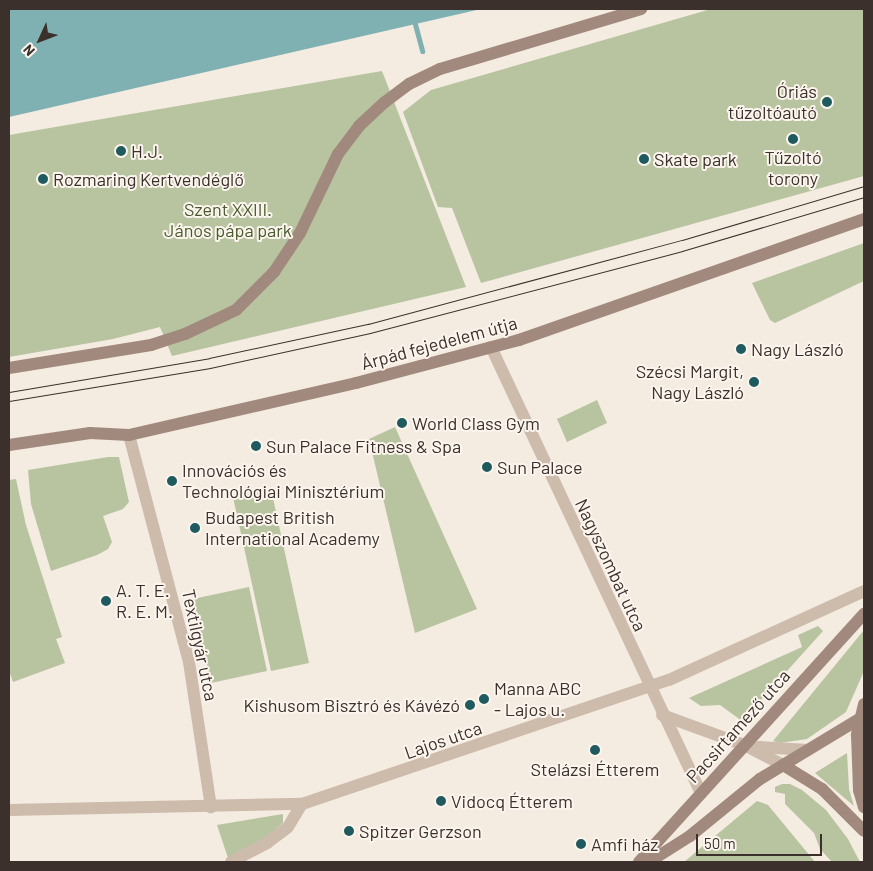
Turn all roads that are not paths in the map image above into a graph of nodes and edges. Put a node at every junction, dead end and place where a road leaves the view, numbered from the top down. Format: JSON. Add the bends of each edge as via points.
{"nodes":[{"id":1,"x":641,"y":9,"type":"edge"},
{"id":2,"x":864,"y":219,"type":"edge"},
{"id":3,"x":490,"y":347,"type":"junction"},
{"id":4,"x":9,"y":368,"type":"edge"},
{"id":5,"x":129,"y":435,"type":"junction"},
{"id":6,"x":9,"y":445,"type":"edge"},
{"id":7,"x":864,"y":591,"type":"edge"},
{"id":8,"x":864,"y":614,"type":"edge"},
{"id":9,"x":649,"y":688,"type":"junction"},
{"id":10,"x":864,"y":704,"type":"edge"},
{"id":11,"x":662,"y":715,"type":"junction"},
{"id":12,"x":862,"y":718,"type":"edge"},
{"id":13,"x":744,"y":745,"type":"junction"},
{"id":14,"x":808,"y":750,"type":"junction"},
{"id":15,"x":783,"y":765,"type":"junction"},
{"id":16,"x":701,"y":793,"type":"junction"},
{"id":17,"x":302,"y":804,"type":"junction"},
{"id":18,"x":211,"y":807,"type":"junction"},
{"id":19,"x":864,"y":807,"type":"edge"},
{"id":20,"x":9,"y":810,"type":"edge"},
{"id":21,"x":864,"y":831,"type":"edge"},
{"id":22,"x":231,"y":862,"type":"edge"},
{"id":23,"x":639,"y":862,"type":"edge"},
{"id":24,"x":649,"y":862,"type":"edge"}],
"edges":[{"from":1,"to":4,"type":"main road","via":[[440,69],[409,84],[359,126],[338,154],[300,232],[274,272],[236,310],[185,334],[150,345]]},
{"from":2,"to":3,"type":"main road","name":"Árpád fejedelem útja"},
{"from":3,"to":5,"type":"main road","name":"Árpád fejedelem útja","via":[[312,394]]},
{"from":3,"to":9,"type":"street","name":"Nagyszombat utca"},
{"from":5,"to":6,"type":"main road","name":"Árpád fejedelem útja","via":[[90,433]]},
{"from":5,"to":18,"type":"street","name":"Textilgyár utca","via":[[187,655]]},
{"from":7,"to":9,"type":"street","name":"Lajos utca"},
{"from":8,"to":13,"type":"main road","name":"Pacsirtamező utca"},
{"from":9,"to":11,"type":"street","name":"Nagyszombat utca"},
{"from":9,"to":17,"type":"street","name":"Lajos utca"},
{"from":10,"to":12,"type":"main road"},
{"from":11,"to":13,"type":"street"},
{"from":11,"to":16,"type":"street","name":"Nagyszombat utca"},
{"from":12,"to":14,"type":"main road"},
{"from":12,"to":19,"type":"main road","via":[[859,783]]},
{"from":13,"to":14,"type":"street","via":[[778,751]]},
{"from":13,"to":15,"type":"street"},
{"from":13,"to":16,"type":"main road","name":"Pacsirtamező utca"},
{"from":14,"to":15,"type":"main road"},
{"from":15,"to":21,"type":"main road","via":[[822,789]]},
{"from":15,"to":24,"type":"main road"},
{"from":16,"to":23,"type":"main road","name":"Pacsirtamező utca"},
{"from":17,"to":18,"type":"street","name":"Lajos utca"},
{"from":17,"to":22,"type":"street","via":[[288,827],[268,843]]},
{"from":18,"to":20,"type":"street","name":"Lajos utca"}]}
